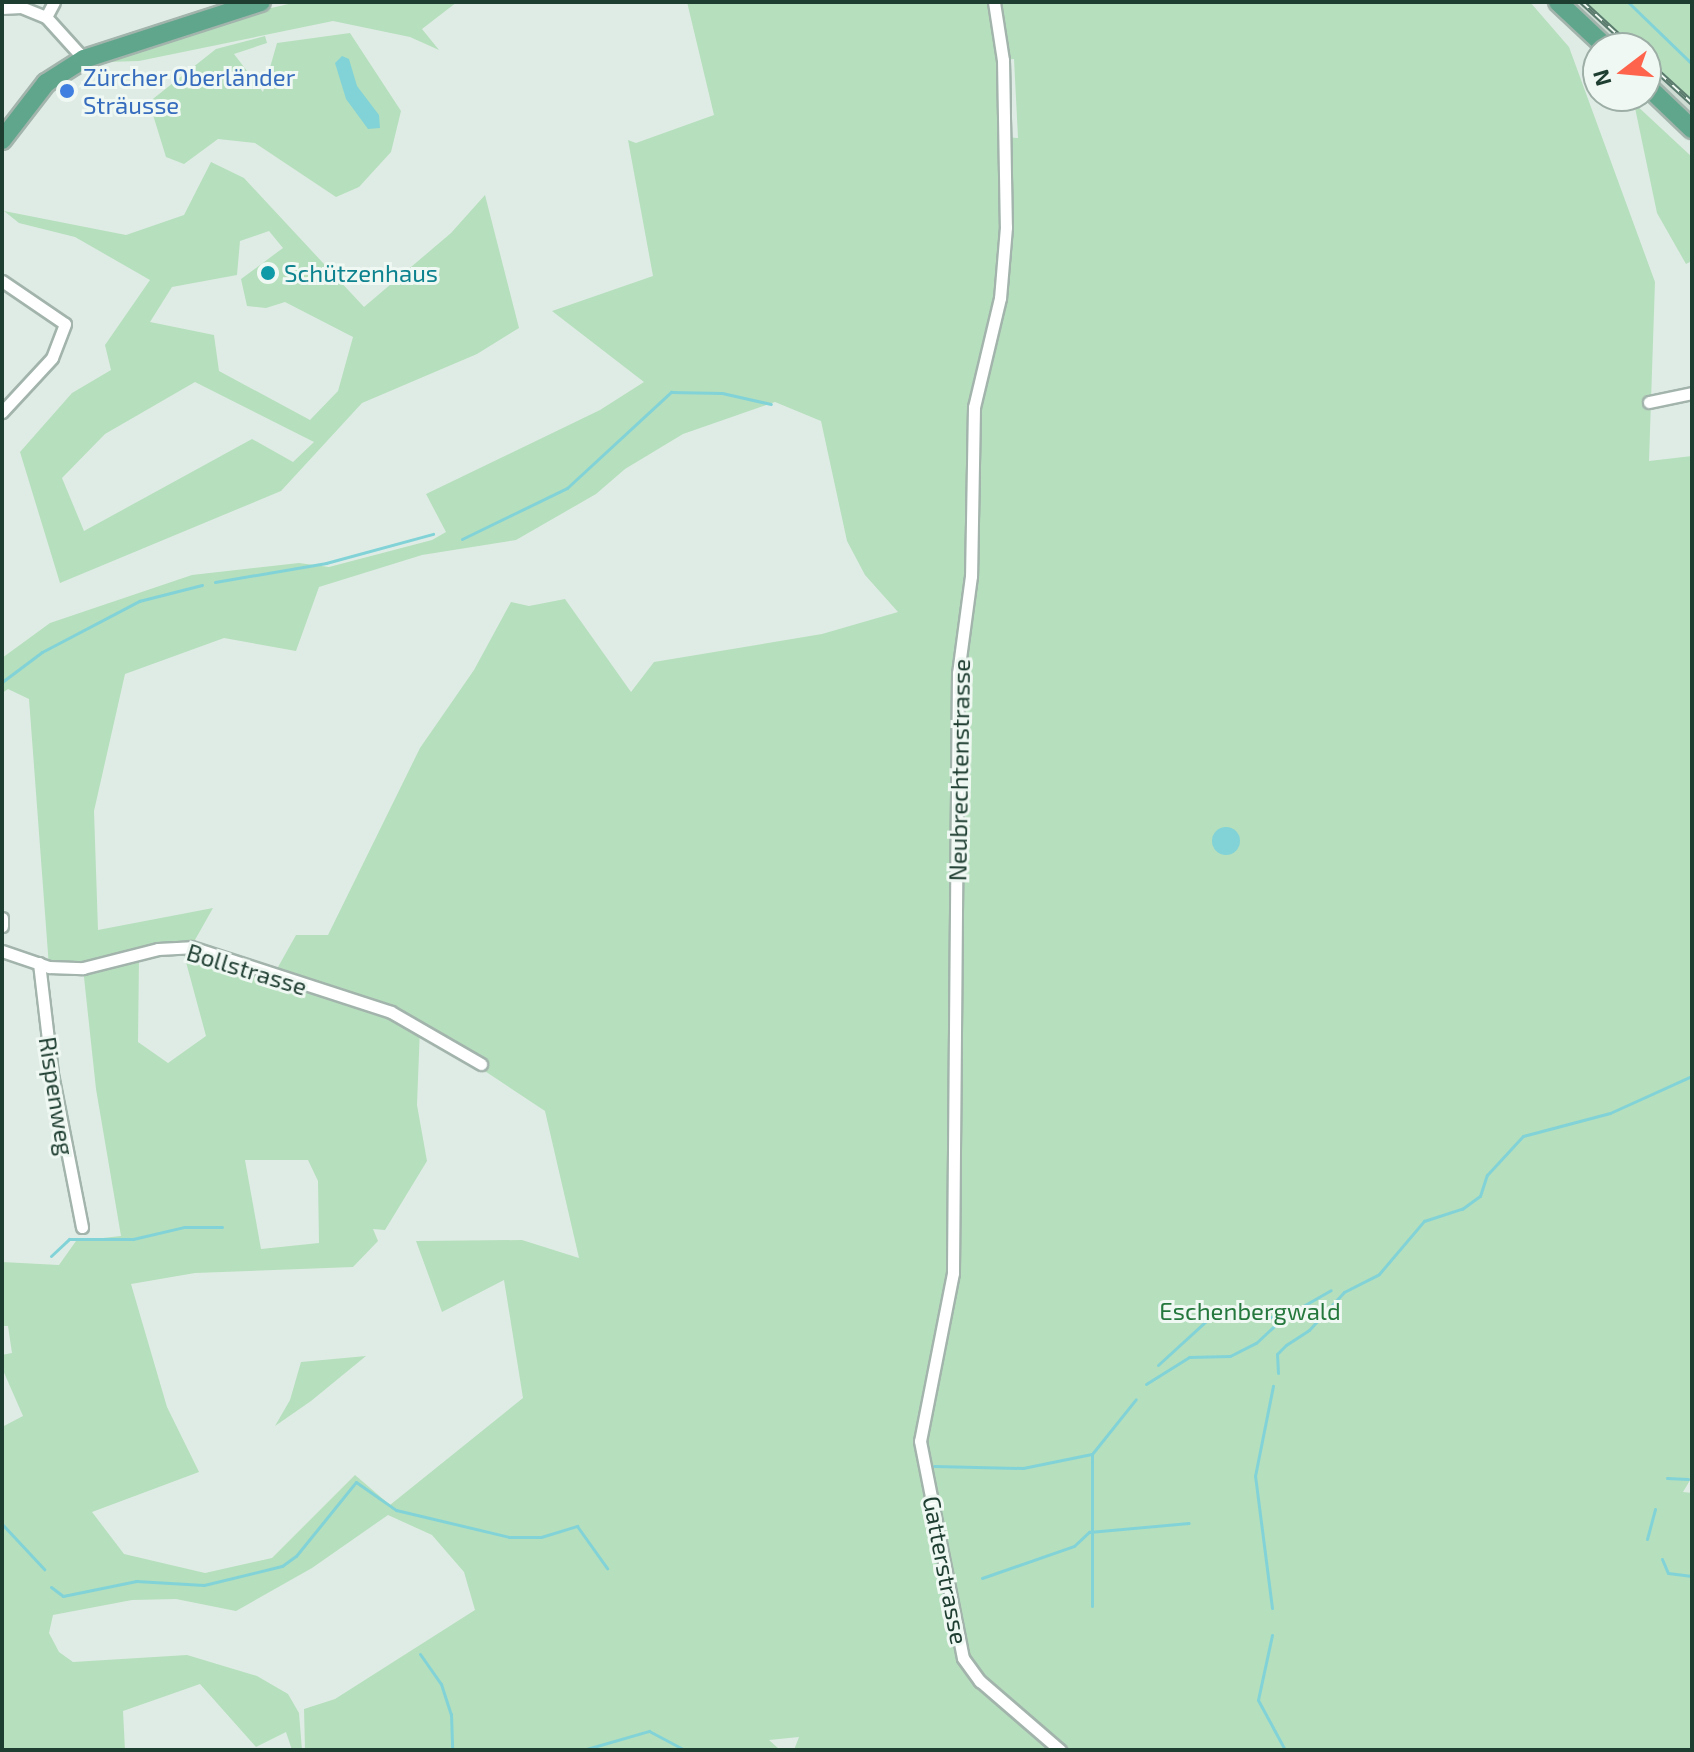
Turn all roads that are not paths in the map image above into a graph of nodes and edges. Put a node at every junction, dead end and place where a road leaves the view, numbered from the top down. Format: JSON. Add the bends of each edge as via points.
{"nodes":[{"id":1,"x":54,"y":2,"type":"edge"},
{"id":2,"x":261,"y":2,"type":"edge"},
{"id":3,"x":994,"y":2,"type":"edge"},
{"id":4,"x":1558,"y":2,"type":"edge"},
{"id":5,"x":2,"y":8,"type":"edge"},
{"id":6,"x":46,"y":17,"type":"junction"},
{"id":7,"x":1590,"y":32,"type":"edge"},
{"id":8,"x":84,"y":59,"type":"junction"},
{"id":9,"x":1662,"y":100,"type":"edge"},
{"id":10,"x":1692,"y":129,"type":"edge"},
{"id":11,"x":2,"y":140,"type":"edge"},
{"id":12,"x":2,"y":281,"type":"edge"},
{"id":13,"x":1692,"y":393,"type":"edge"},
{"id":14,"x":1649,"y":402,"type":"dead end"},
{"id":15,"x":2,"y":412,"type":"edge"},
{"id":16,"x":2,"y":918,"type":"edge"},
{"id":17,"x":2,"y":926,"type":"edge"},
{"id":18,"x":2,"y":951,"type":"edge"},
{"id":19,"x":39,"y":963,"type":"junction"},
{"id":20,"x":481,"y":1064,"type":"dead end"},
{"id":21,"x":82,"y":1227,"type":"dead end"},
{"id":22,"x":930,"y":1398,"type":"joint"},
{"id":23,"x":1060,"y":1750,"type":"edge"}],
"edges":[{"from":1,"to":6,"type":"street"},
{"from":2,"to":8,"type":"main road"},
{"from":3,"to":22,"type":"street","name":"Neubrechtenstrasse","via":[[1005,99],[1006,249],[998,312],[973,420],[971,576],[958,673],[953,1273]]},
{"from":4,"to":7,"type":"main road"},
{"from":5,"to":6,"type":"street","via":[[21,7]]},
{"from":6,"to":8,"type":"street"},
{"from":8,"to":11,"type":"main road","via":[[46,83]]},
{"from":9,"to":10,"type":"main road"},
{"from":12,"to":15,"type":"street","via":[[65,324],[52,358]]},
{"from":13,"to":14,"type":"street"},
{"from":16,"to":17,"type":"street"},
{"from":18,"to":19,"type":"street","name":"Bollstrasse"},
{"from":19,"to":20,"type":"street","name":"Bollstrasse","via":[[83,968],[158,949],[191,947],[391,1012]]},
{"from":19,"to":21,"type":"street","name":"Rispenweg","via":[[52,1074]]},
{"from":22,"to":23,"type":"street","name":"Gatterstrasse","via":[[921,1447],[961,1652],[980,1681]]}]}
